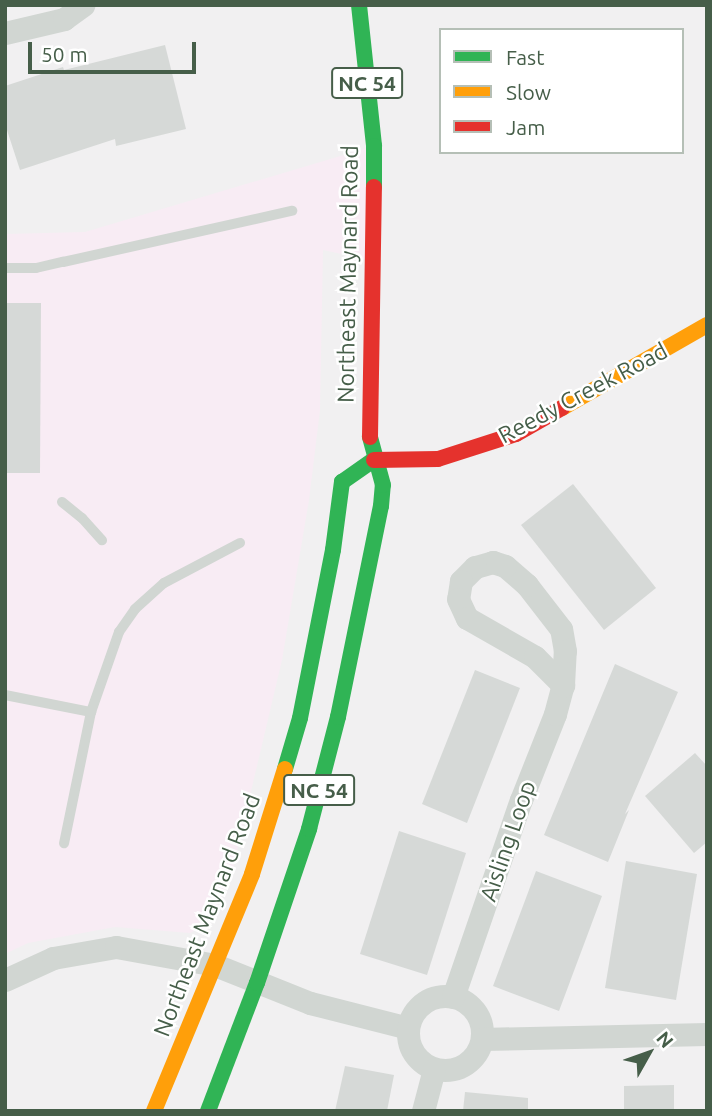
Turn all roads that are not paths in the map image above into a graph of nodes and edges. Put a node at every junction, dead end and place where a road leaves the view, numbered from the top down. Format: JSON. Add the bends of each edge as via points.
{"nodes":[{"id":1,"x":83,"y":5,"type":"edge"},
{"id":2,"x":359,"y":5,"type":"edge"},
{"id":3,"x":5,"y":33,"type":"edge"},
{"id":4,"x":292,"y":211,"type":"dead end"},
{"id":5,"x":5,"y":268,"type":"edge"},
{"id":6,"x":707,"y":325,"type":"edge"},
{"id":7,"x":374,"y":460,"type":"junction"},
{"id":8,"x":62,"y":502,"type":"dead end"},
{"id":9,"x":102,"y":541,"type":"dead end"},
{"id":10,"x":240,"y":543,"type":"dead end"},
{"id":11,"x":563,"y":685,"type":"junction"},
{"id":12,"x":5,"y":695,"type":"edge"},
{"id":13,"x":91,"y":712,"type":"junction"},
{"id":14,"x":64,"y":843,"type":"dead end"},
{"id":15,"x":215,"y":965,"type":"junction"},
{"id":16,"x":5,"y":980,"type":"edge"},
{"id":17,"x":257,"y":983,"type":"junction"},
{"id":18,"x":453,"y":997,"type":"junction"},
{"id":19,"x":408,"y":1028,"type":"junction"},
{"id":20,"x":707,"y":1034,"type":"edge"},
{"id":21,"x":482,"y":1039,"type":"junction"},
{"id":22,"x":434,"y":1069,"type":"junction"},
{"id":23,"x":155,"y":1111,"type":"edge"},
{"id":24,"x":208,"y":1111,"type":"edge"},
{"id":25,"x":423,"y":1111,"type":"edge"}],
"edges":[{"from":1,"to":3,"type":"street","via":[[64,19]]},
{"from":2,"to":7,"type":"main road","name":"Northeast Maynard Road","number":"NC 54","via":[[374,146],[368,428]]},
{"from":4,"to":5,"type":"lane","via":[[54,264]]},
{"from":6,"to":7,"type":"main road","name":"Reedy Creek Road","via":[[516,434],[438,459]]},
{"from":7,"to":15,"type":"main road","name":"Northeast Maynard Road","number":"NC 54","via":[[342,482],[300,718],[252,874]]},
{"from":7,"to":17,"type":"main road","name":"Northeast Maynard Road","number":"NC 54","via":[[383,485],[381,506],[338,717],[309,829]]},
{"from":8,"to":9,"type":"lane"},
{"from":10,"to":13,"type":"lane","via":[[164,583],[135,609],[119,632]]},
{"from":11,"to":11,"type":"street","name":"Aisling Loop","via":[[561,629],[527,585],[505,566],[493,562],[475,567],[461,580],[458,599],[467,618],[535,657]]},
{"from":11,"to":18,"type":"street","name":"Aisling Loop"},
{"from":12,"to":13,"type":"lane"},
{"from":13,"to":14,"type":"lane"},
{"from":15,"to":16,"type":"street","via":[[116,947],[53,958]]},
{"from":15,"to":17,"type":"street"},
{"from":15,"to":23,"type":"main road","name":"Northeast Maynard Road","number":"NC 54"},
{"from":17,"to":19,"type":"street","via":[[310,1003]]},
{"from":17,"to":24,"type":"main road","name":"Northeast Maynard Road","number":"NC 54"},
{"from":18,"to":19,"type":"street","via":[[429,999],[411,1016]]},
{"from":18,"to":21,"type":"street","via":[[472,1007],[482,1027]]},
{"from":19,"to":22,"type":"street","via":[[411,1049],[424,1065]]},
{"from":20,"to":21,"type":"street"},
{"from":21,"to":22,"type":"street","via":[[470,1061],[447,1070]]},
{"from":22,"to":25,"type":"street"}]}
